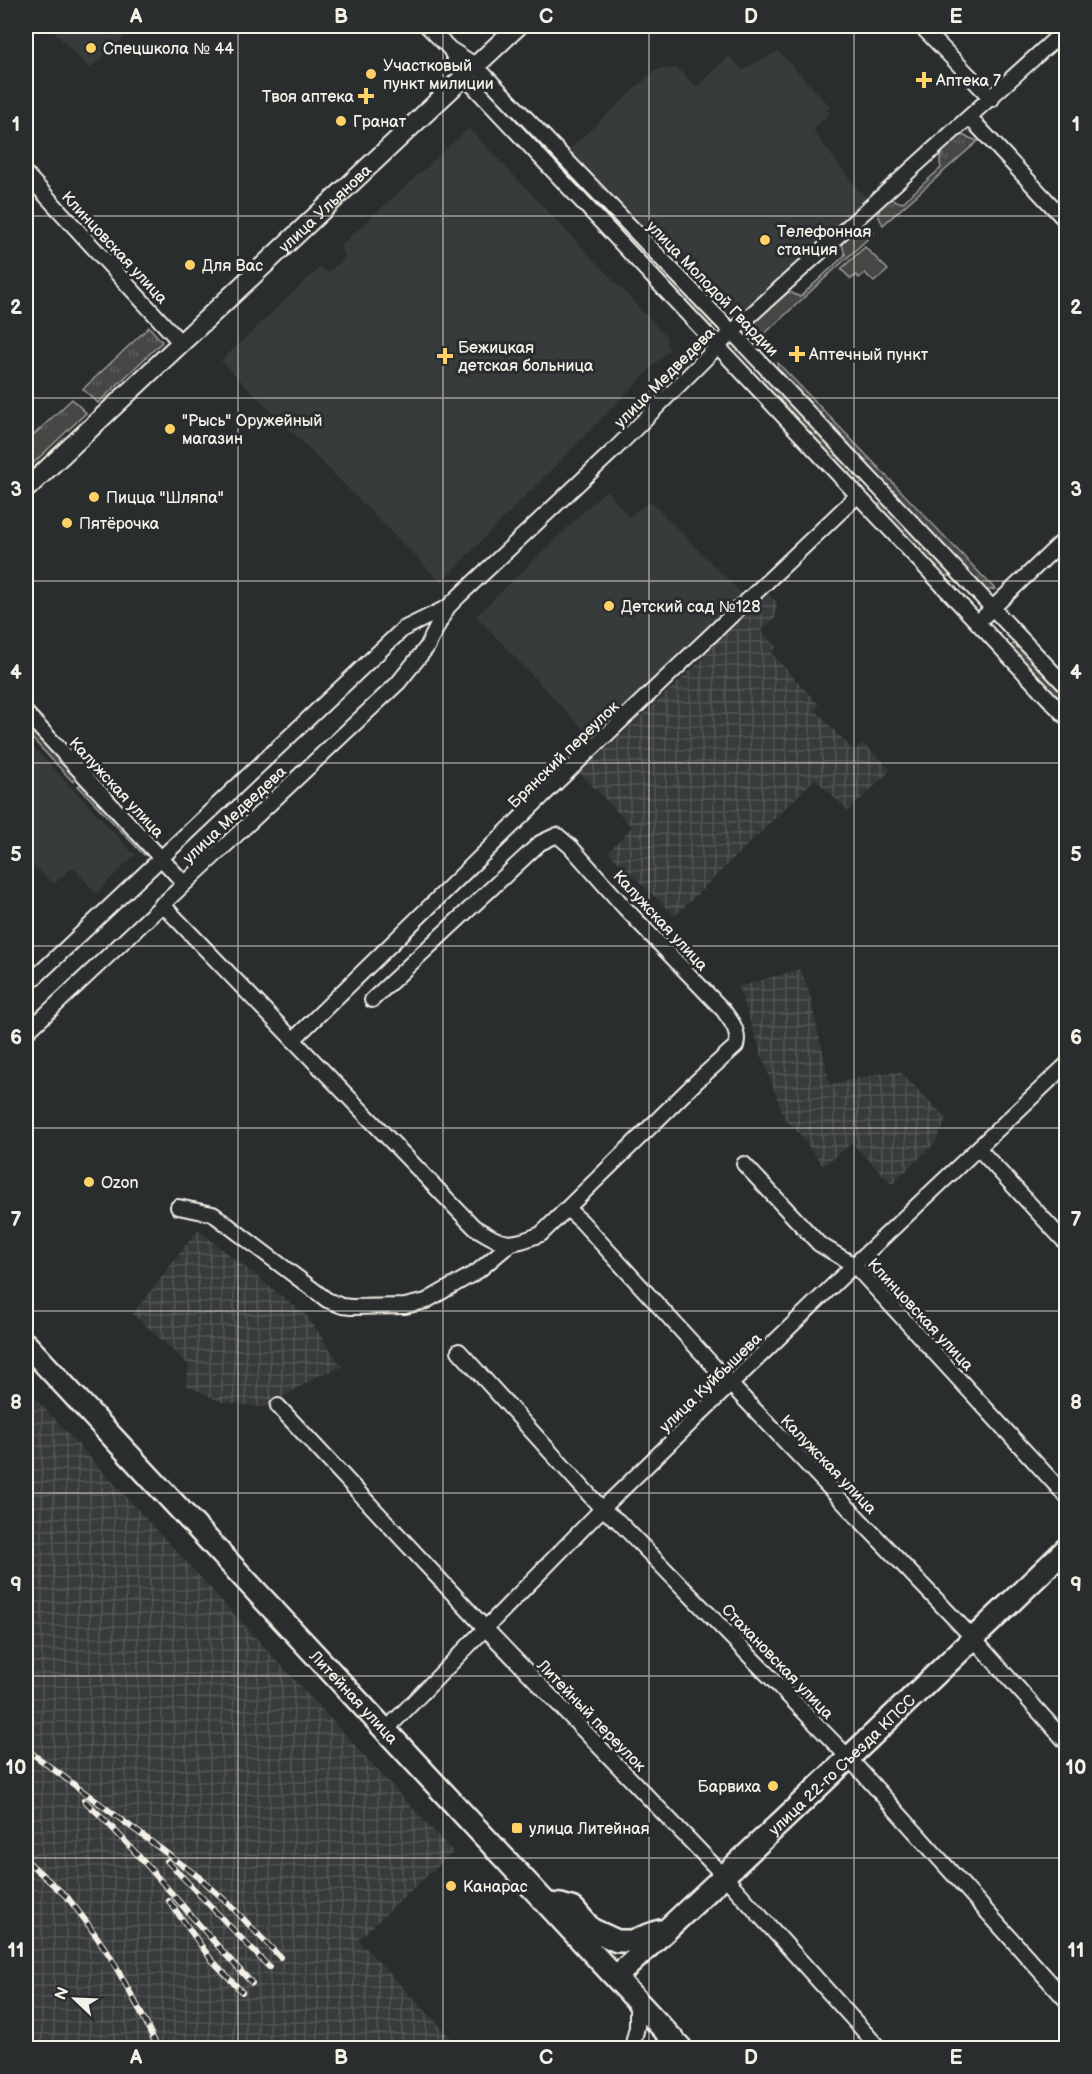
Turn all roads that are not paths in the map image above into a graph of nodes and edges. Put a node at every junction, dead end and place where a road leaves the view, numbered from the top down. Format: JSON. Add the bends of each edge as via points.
{"nodes":[{"id":1,"x":428,"y":26,"type":"edge"},
{"id":2,"x":518,"y":26,"type":"edge"},
{"id":3,"x":921,"y":26,"type":"edge"},
{"id":4,"x":1066,"y":29,"type":"edge"},
{"id":5,"x":470,"y":70,"type":"junction"},
{"id":6,"x":992,"y":99,"type":"junction"},
{"id":7,"x":970,"y":118,"type":"junction"},
{"id":8,"x":26,"y":174,"type":"edge"},
{"id":9,"x":1066,"y":221,"type":"edge"},
{"id":10,"x":732,"y":332,"type":"junction"},
{"id":11,"x":180,"y":342,"type":"junction"},
{"id":12,"x":718,"y":346,"type":"junction"},
{"id":13,"x":26,"y":489,"type":"edge"},
{"id":14,"x":858,"y":495,"type":"junction"},
{"id":15,"x":1066,"y":538,"type":"edge"},
{"id":16,"x":448,"y":607,"type":"junction"},
{"id":17,"x":994,"y":608,"type":"junction"},
{"id":18,"x":978,"y":622,"type":"junction"},
{"id":19,"x":1066,"y":686,"type":"edge"},
{"id":20,"x":26,"y":713,"type":"edge"},
{"id":21,"x":1066,"y":717,"type":"edge"},
{"id":22,"x":161,"y":858,"type":"junction"},
{"id":23,"x":184,"y":883,"type":"junction"},
{"id":24,"x":162,"y":904,"type":"junction"},
{"id":25,"x":26,"y":986,"type":"edge"},
{"id":26,"x":372,"y":1000,"type":"dead end"},
{"id":27,"x":26,"y":1033,"type":"edge"},
{"id":28,"x":293,"y":1040,"type":"junction"},
{"id":29,"x":1066,"y":1065,"type":"edge"},
{"id":30,"x":978,"y":1148,"type":"junction"},
{"id":31,"x":744,"y":1164,"type":"dead end"},
{"id":32,"x":178,"y":1207,"type":"dead end"},
{"id":33,"x":567,"y":1209,"type":"junction"},
{"id":34,"x":1066,"y":1243,"type":"edge"},
{"id":35,"x":510,"y":1244,"type":"junction"},
{"id":36,"x":854,"y":1265,"type":"junction"},
{"id":37,"x":26,"y":1344,"type":"edge"},
{"id":38,"x":459,"y":1351,"type":"dead end"},
{"id":39,"x":731,"y":1385,"type":"junction"},
{"id":40,"x":278,"y":1406,"type":"dead end"},
{"id":41,"x":1066,"y":1496,"type":"edge"},
{"id":42,"x":603,"y":1509,"type":"junction"},
{"id":43,"x":1066,"y":1549,"type":"edge"},
{"id":44,"x":485,"y":1628,"type":"junction"},
{"id":45,"x":973,"y":1638,"type":"junction"},
{"id":46,"x":386,"y":1731,"type":"junction"},
{"id":47,"x":1066,"y":1742,"type":"edge"},
{"id":48,"x":848,"y":1757,"type":"junction"},
{"id":49,"x":725,"y":1876,"type":"junction"},
{"id":50,"x":548,"y":1905,"type":"junction"},
{"id":51,"x":667,"y":1930,"type":"junction"},
{"id":52,"x":616,"y":1977,"type":"junction"},
{"id":53,"x":637,"y":2000,"type":"junction"},
{"id":54,"x":1066,"y":2000,"type":"edge"},
{"id":55,"x":632,"y":2049,"type":"edge"},
{"id":56,"x":681,"y":2049,"type":"edge"},
{"id":57,"x":879,"y":2049,"type":"edge"}],
"edges":[{"from":1,"to":5,"type":"street","name":"улица Молодой Гвардии"},
{"from":2,"to":5,"type":"main road","name":"улица Ульянова"},
{"from":3,"to":6,"type":"street"},
{"from":4,"to":6,"type":"street","name":"улица Медведева"},
{"from":5,"to":10,"type":"street","name":"улица Молодой Гвардии"},
{"from":5,"to":11,"type":"main road","name":"улица Ульянова"},
{"from":5,"to":12,"type":"street","name":"улица Молодой Гвардии"},
{"from":6,"to":7,"type":"street","name":"улица Медведева"},
{"from":7,"to":9,"type":"street"},
{"from":7,"to":10,"type":"street","name":"улица Медведева"},
{"from":8,"to":11,"type":"street","name":"Клинцовская улица"},
{"from":10,"to":12,"type":"street","name":"улица Медведева"},
{"from":10,"to":17,"type":"street","name":"улица Молодой Гвардии"},
{"from":11,"to":13,"type":"main road","name":"улица Ульянова"},
{"from":12,"to":14,"type":"street","name":"улица Молодой Гвардии"},
{"from":12,"to":16,"type":"street","name":"улица Медведева"},
{"from":14,"to":18,"type":"street","name":"улица Молодой Гвардии"},
{"from":14,"to":28,"type":"street","name":"Брянский переулок"},
{"from":15,"to":17,"type":"street"},
{"from":16,"to":22,"type":"street","name":"улица Медведева","via":[[403,629]]},
{"from":16,"to":23,"type":"street","name":"улица Медведева","via":[[428,647],[398,683]]},
{"from":17,"to":18,"type":"street"},
{"from":17,"to":19,"type":"street","name":"улица Молодой Гвардии"},
{"from":18,"to":21,"type":"street","name":"улица Молодой Гвардии"},
{"from":20,"to":22,"type":"street","name":"Калужская улица"},
{"from":22,"to":23,"type":"street","name":"Калужская улица"},
{"from":22,"to":25,"type":"street","name":"улица Медведева"},
{"from":23,"to":24,"type":"street","name":"улица Медведева"},
{"from":24,"to":27,"type":"street","name":"улица Медведева"},
{"from":24,"to":28,"type":"street"},
{"from":26,"to":33,"type":"street","name":"Калужская улица","via":[[540,843],[557,835],[571,847],[723,1010],[738,1040]]},
{"from":28,"to":35,"type":"street","via":[[474,1227]]},
{"from":29,"to":30,"type":"street","name":"улица Куйбышева"},
{"from":30,"to":34,"type":"street"},
{"from":30,"to":36,"type":"street","name":"улица Куйбышева"},
{"from":31,"to":36,"type":"street","name":"Клинцовская улица","via":[[819,1244]]},
{"from":32,"to":35,"type":"street","via":[[213,1214],[327,1299],[342,1306],[405,1306],[426,1301],[478,1270]]},
{"from":33,"to":35,"type":"street","name":"Калужская улица","via":[[542,1234]]},
{"from":33,"to":39,"type":"street","name":"Калужская улица"},
{"from":36,"to":39,"type":"street","name":"улица Куйбышева"},
{"from":36,"to":41,"type":"street","name":"Клинцовская улица"},
{"from":37,"to":46,"type":"main road","name":"Литейная улица"},
{"from":38,"to":42,"type":"street","name":"Стахановская улица"},
{"from":39,"to":42,"type":"street","name":"улица Куйбышева"},
{"from":39,"to":45,"type":"street","name":"Калужская улица"},
{"from":40,"to":44,"type":"street","name":"Литейный переулок"},
{"from":42,"to":44,"type":"street","name":"улица Куйбышева"},
{"from":42,"to":48,"type":"street","name":"Стахановская улица"},
{"from":43,"to":45,"type":"main road","name":"улица 22-го Съезда КПСС"},
{"from":44,"to":46,"type":"street","name":"улица Куйбышева"},
{"from":44,"to":49,"type":"street","name":"Литейный переулок"},
{"from":45,"to":47,"type":"street","name":"Калужская улица"},
{"from":45,"to":48,"type":"main road","name":"улица 22-го Съезда КПСС"},
{"from":46,"to":50,"type":"main road","name":"Литейная улица"},
{"from":48,"to":49,"type":"main road","name":"улица 22-го Съезда КПСС"},
{"from":48,"to":54,"type":"street","name":"Стахановская улица"},
{"from":49,"to":51,"type":"main road","name":"улица 22-го Съезда КПСС"},
{"from":49,"to":57,"type":"street","name":"Литейный переулок"},
{"from":50,"to":51,"type":"main road","via":[[574,1909],[591,1929],[616,1941],[633,1941]]},
{"from":50,"to":52,"type":"main road","name":"Литейная улица"},
{"from":51,"to":52,"type":"main road","name":"улица 22-го Съезда КПСС"},
{"from":52,"to":53,"type":"main road","name":"Литейная улица"},
{"from":53,"to":55,"type":"street","via":[[638,2027]]},
{"from":53,"to":56,"type":"main road","name":"Литейная улица"}]}
